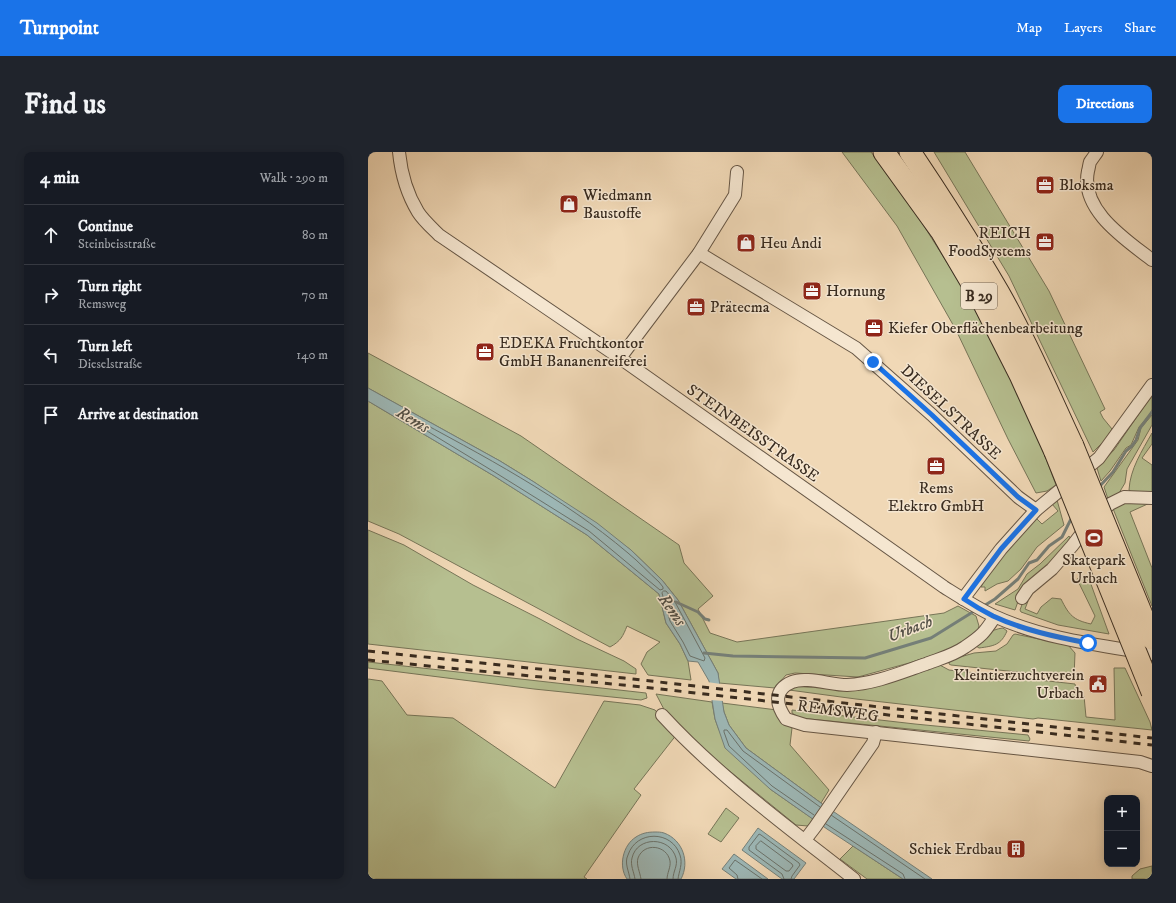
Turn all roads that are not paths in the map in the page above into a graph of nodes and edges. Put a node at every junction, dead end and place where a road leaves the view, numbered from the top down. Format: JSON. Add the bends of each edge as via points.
{"nodes":[{"id":1,"x":399,"y":152,"type":"edge"},
{"id":2,"x":884,"y":152,"type":"edge"},
{"id":3,"x":910,"y":152,"type":"edge"},
{"id":4,"x":1097,"y":152,"type":"edge"},
{"id":5,"x":737,"y":172,"type":"dead end"},
{"id":6,"x":699,"y":253,"type":"junction"},
{"id":7,"x":1152,"y":260,"type":"edge"},
{"id":8,"x":620,"y":358,"type":"junction"},
{"id":9,"x":1152,"y":384,"type":"edge"},
{"id":10,"x":1064,"y":449,"type":"junction"},
{"id":11,"x":1152,"y":498,"type":"edge"},
{"id":12,"x":1036,"y":510,"type":"junction"},
{"id":13,"x":1022,"y":598,"type":"dead end"},
{"id":14,"x":966,"y":600,"type":"junction"},
{"id":15,"x":992,"y":615,"type":"junction"},
{"id":16,"x":1152,"y":639,"type":"edge"},
{"id":17,"x":1152,"y":654,"type":"edge"},
{"id":18,"x":1152,"y":692,"type":"edge"},
{"id":19,"x":662,"y":715,"type":"dead end"},
{"id":20,"x":876,"y":732,"type":"junction"},
{"id":21,"x":1152,"y":766,"type":"edge"},
{"id":22,"x":805,"y":840,"type":"junction"},
{"id":23,"x":854,"y":879,"type":"edge"}],
"edges":[{"from":1,"to":8,"type":"street","name":"STEINBEISSTRASSE","via":[[408,192],[418,213],[439,235]]},
{"from":2,"to":10,"type":"highway","number":"B 29","via":[[941,231]]},
{"from":3,"to":10,"type":"highway","number":"B 29","via":[[960,227],[999,294],[1034,362]]},
{"from":4,"to":7,"type":"street","via":[[1090,162],[1087,174],[1089,197],[1109,224]]},
{"from":5,"to":6,"type":"street","via":[[735,195]]},
{"from":6,"to":8,"type":"street"},
{"from":6,"to":12,"type":"street","name":"DIESELSTRASSE","via":[[856,348],[932,415],[1018,497]]},
{"from":8,"to":14,"type":"street","name":"STEINBEISSTRASSE"},
{"from":9,"to":12,"type":"street","via":[[1100,458]]},
{"from":10,"to":16,"type":"highway","number":"B 29","bridge":true},
{"from":10,"to":18,"type":"highway","number":"B 29","bridge":true},
{"from":11,"to":13,"type":"street","via":[[1124,497],[1110,504],[1093,519],[1052,569],[1028,589]]},
{"from":12,"to":14,"type":"street","via":[[1001,549]]},
{"from":14,"to":15,"type":"street","name":"STEINBEISSTRASSE"},
{"from":15,"to":17,"type":"street","name":"STEINBEISSTRASSE","via":[[1041,633]]},
{"from":15,"to":20,"type":"street","name":"REMSWEG","via":[[983,633],[950,655],[864,684],[845,685],[800,680],[784,688],[777,699],[780,710],[786,719],[792,722]]},
{"from":19,"to":22,"type":"street","via":[[711,762]]},
{"from":20,"to":21,"type":"street","name":"REMSWEG","via":[[1140,762]]},
{"from":20,"to":22,"type":"street","via":[[873,743]]},
{"from":22,"to":23,"type":"street"}]}
